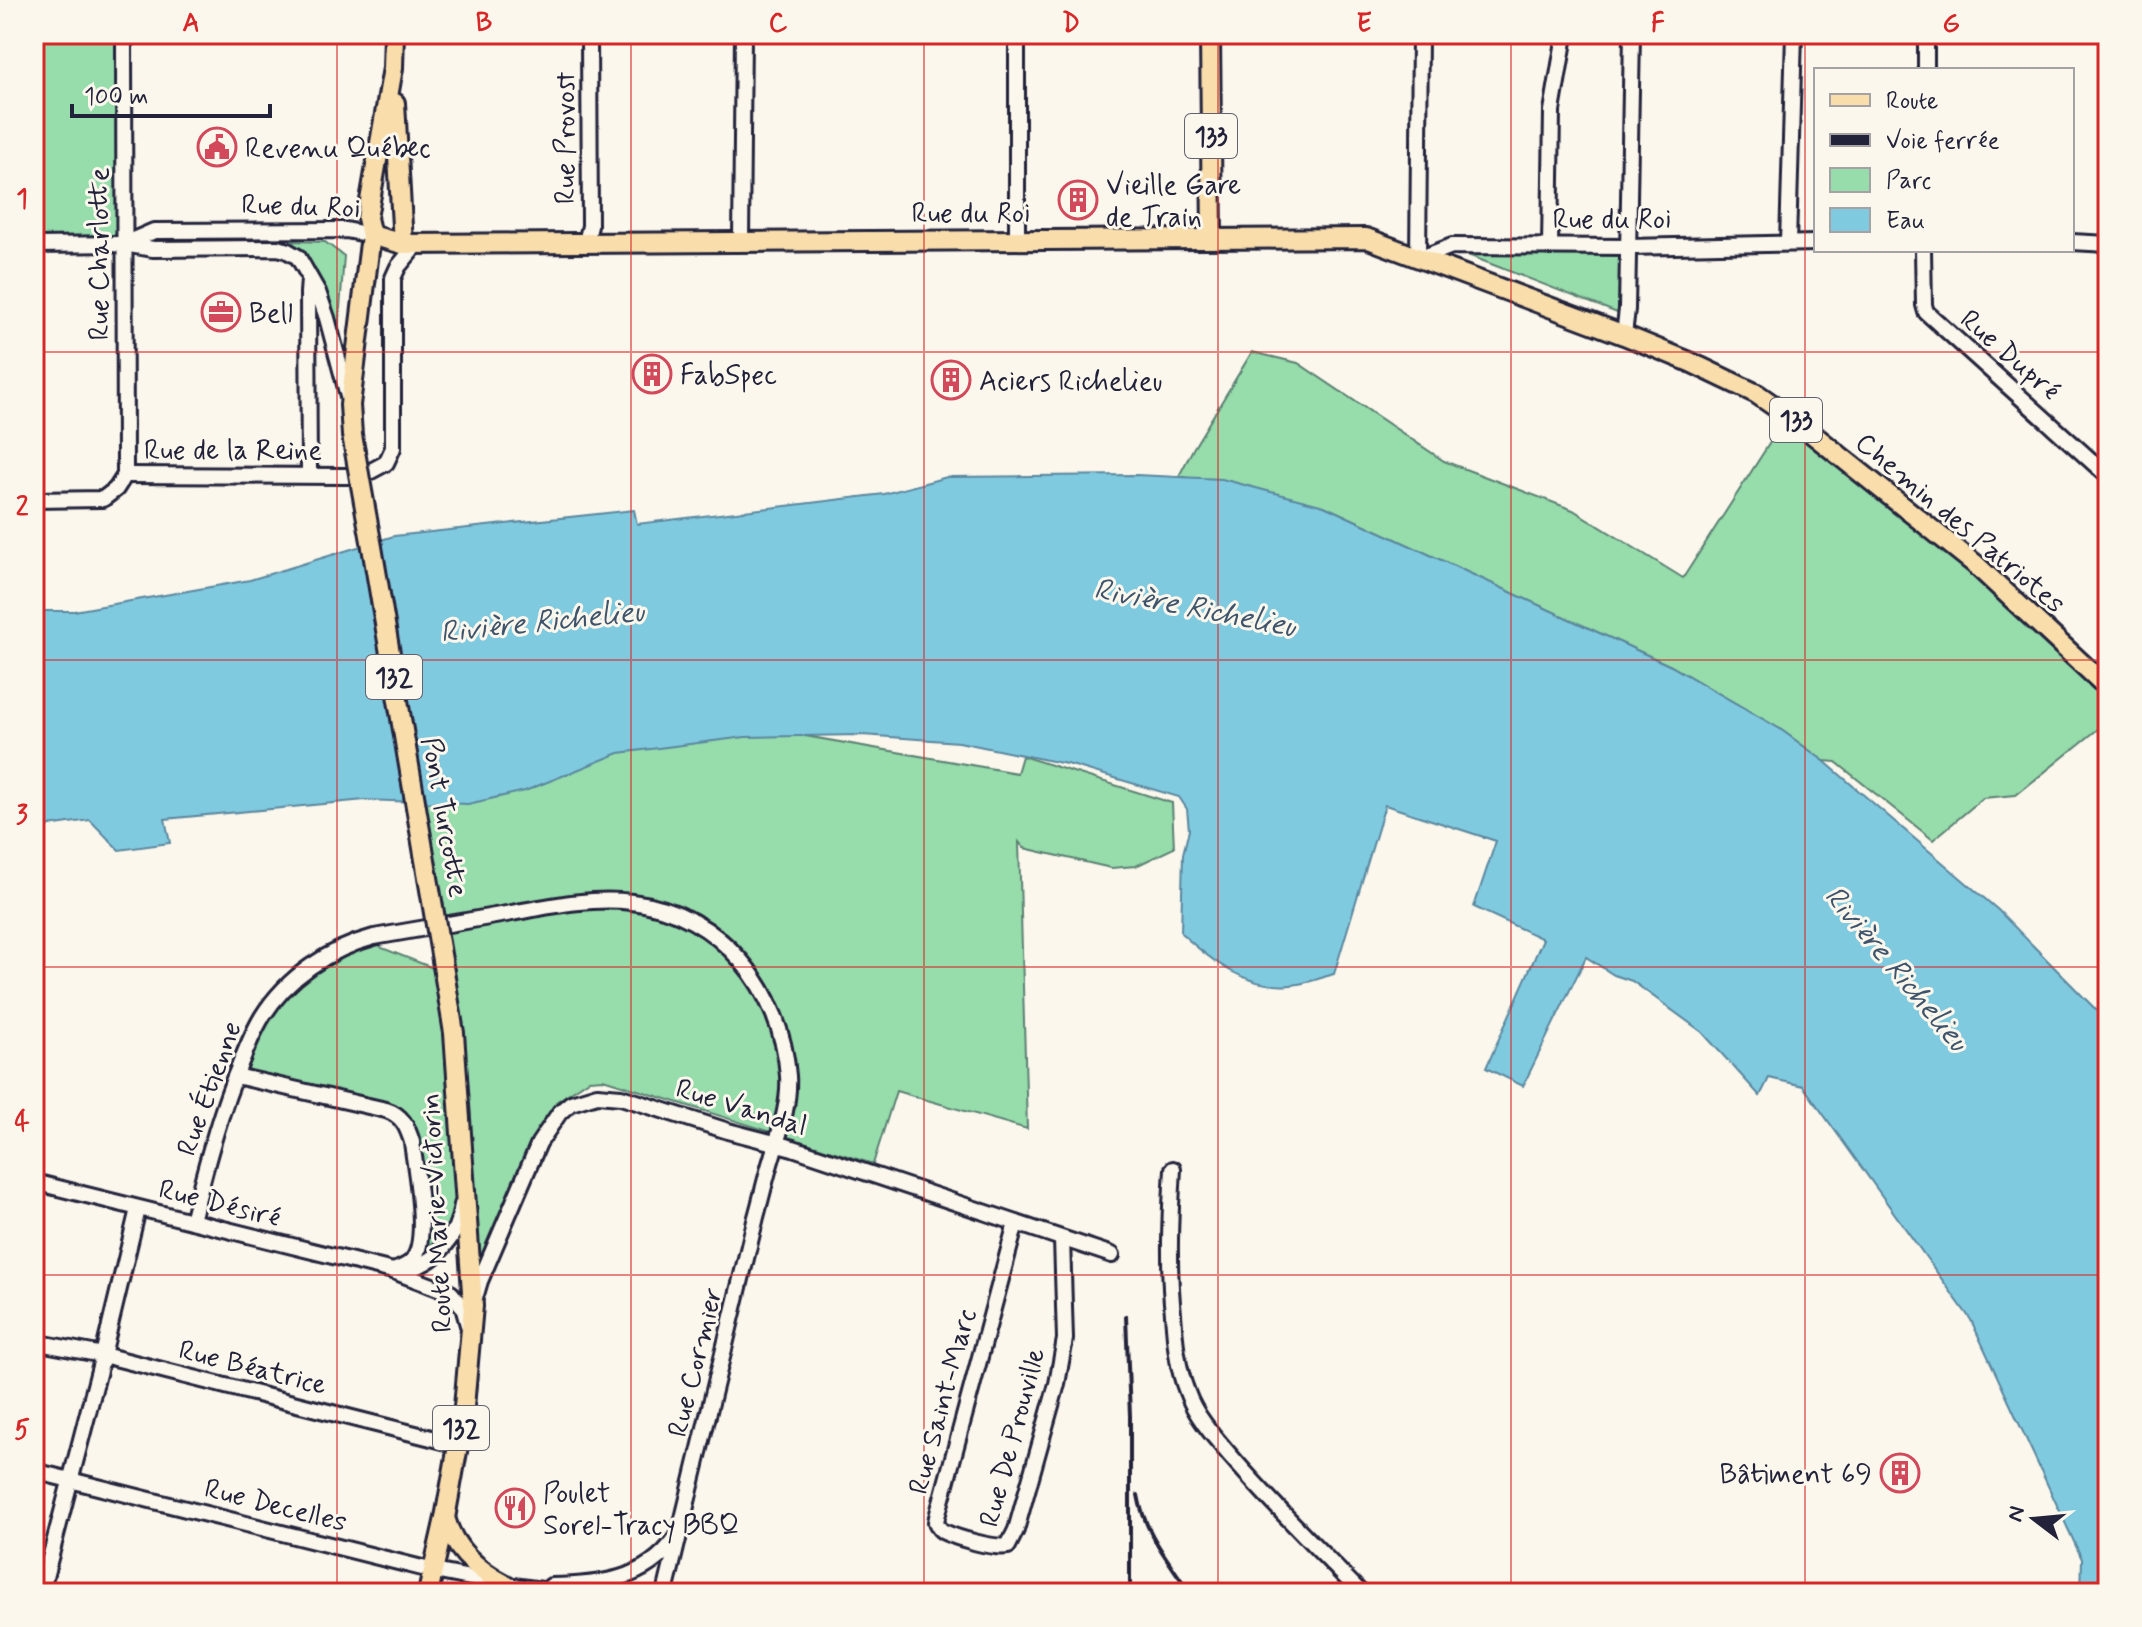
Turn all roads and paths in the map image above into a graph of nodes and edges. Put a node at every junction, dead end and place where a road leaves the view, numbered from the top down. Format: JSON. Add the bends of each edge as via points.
{"nodes":[{"id":1,"x":124,"y":34,"type":"edge"},
{"id":2,"x":394,"y":34,"type":"edge"},
{"id":3,"x":589,"y":34,"type":"edge"},
{"id":4,"x":743,"y":34,"type":"edge"},
{"id":5,"x":1017,"y":34,"type":"edge"},
{"id":6,"x":1210,"y":34,"type":"edge"},
{"id":7,"x":1420,"y":34,"type":"edge"},
{"id":8,"x":1632,"y":34,"type":"edge"},
{"id":9,"x":1794,"y":34,"type":"edge"},
{"id":10,"x":1926,"y":34,"type":"edge"},
{"id":11,"x":1564,"y":41,"type":"dead end"},
{"id":12,"x":1926,"y":68,"type":"edge"},
{"id":13,"x":390,"y":92,"type":"junction"},
{"id":14,"x":371,"y":235,"type":"junction"},
{"id":15,"x":1212,"y":238,"type":"junction"},
{"id":16,"x":1017,"y":239,"type":"junction"},
{"id":17,"x":741,"y":241,"type":"junction"},
{"id":18,"x":586,"y":242,"type":"junction"},
{"id":19,"x":2074,"y":242,"type":"edge"},
{"id":20,"x":1788,"y":243,"type":"junction"},
{"id":21,"x":1814,"y":243,"type":"edge"},
{"id":22,"x":124,"y":244,"type":"junction"},
{"id":23,"x":410,"y":244,"type":"junction"},
{"id":24,"x":2108,"y":244,"type":"edge"},
{"id":25,"x":34,"y":245,"type":"edge"},
{"id":26,"x":1550,"y":247,"type":"junction"},
{"id":27,"x":1629,"y":247,"type":"junction"},
{"id":28,"x":1923,"y":252,"type":"edge"},
{"id":29,"x":1418,"y":259,"type":"junction"},
{"id":30,"x":309,"y":279,"type":"junction"},
{"id":31,"x":1624,"y":335,"type":"junction"},
{"id":32,"x":350,"y":405,"type":"junction"},
{"id":33,"x":371,"y":471,"type":"dead end"},
{"id":34,"x":125,"y":475,"type":"junction"},
{"id":35,"x":309,"y":475,"type":"junction"},
{"id":36,"x":348,"y":476,"type":"dead end"},
{"id":37,"x":2108,"y":476,"type":"edge"},
{"id":38,"x":34,"y":500,"type":"edge"},
{"id":39,"x":2108,"y":688,"type":"edge"},
{"id":40,"x":444,"y":972,"type":"joint"},
{"id":41,"x":236,"y":1076,"type":"junction"},
{"id":42,"x":776,"y":1144,"type":"junction"},
{"id":43,"x":1173,"y":1169,"type":"dead end"},
{"id":44,"x":34,"y":1182,"type":"edge"},
{"id":45,"x":464,"y":1189,"type":"junction"},
{"id":46,"x":138,"y":1209,"type":"junction"},
{"id":47,"x":192,"y":1221,"type":"junction"},
{"id":48,"x":1016,"y":1223,"type":"junction"},
{"id":49,"x":1062,"y":1239,"type":"junction"},
{"id":50,"x":1112,"y":1255,"type":"dead end"},
{"id":51,"x":393,"y":1271,"type":"junction"},
{"id":52,"x":473,"y":1306,"type":"junction"},
{"id":53,"x":471,"y":1337,"type":"junction"},
{"id":54,"x":34,"y":1342,"type":"edge"},
{"id":55,"x":103,"y":1355,"type":"junction"},
{"id":56,"x":459,"y":1445,"type":"junction"},
{"id":57,"x":34,"y":1471,"type":"edge"},
{"id":58,"x":70,"y":1480,"type":"junction"},
{"id":59,"x":445,"y":1518,"type":"junction"},
{"id":60,"x":680,"y":1532,"type":"junction"},
{"id":61,"x":1005,"y":1547,"type":"joint"},
{"id":62,"x":434,"y":1571,"type":"junction"},
{"id":63,"x":513,"y":1589,"type":"edge"},
{"id":64,"x":41,"y":1593,"type":"edge"},
{"id":65,"x":428,"y":1593,"type":"edge"},
{"id":66,"x":564,"y":1593,"type":"edge"},
{"id":67,"x":665,"y":1593,"type":"edge"},
{"id":68,"x":1361,"y":1593,"type":"edge"}],
"edges":[{"from":1,"to":22,"type":"street","name":"Rue Charlotte"},
{"from":2,"to":13,"type":"main road","number":"132"},
{"from":3,"to":18,"type":"street","name":"Rue Provost"},
{"from":4,"to":17,"type":"street"},
{"from":5,"to":16,"type":"street"},
{"from":6,"to":15,"type":"main road","number":"133"},
{"from":7,"to":29,"type":"street"},
{"from":8,"to":27,"type":"street"},
{"from":9,"to":20,"type":"street"},
{"from":10,"to":12,"type":"street"},
{"from":11,"to":26,"type":"street","via":[[1552,111]]},
{"from":13,"to":14,"type":"main road","number":"132","via":[[367,218]]},
{"from":13,"to":23,"type":"main road","via":[[396,104]]},
{"from":14,"to":22,"type":"street","name":"Rue du Roi","via":[[346,230],[154,231]]},
{"from":14,"to":23,"type":"main road","name":"Rue du Roi"},
{"from":14,"to":32,"type":"main road","number":"132"},
{"from":15,"to":16,"type":"main road","name":"Rue du Roi"},
{"from":15,"to":29,"type":"main road","name":"Rue du Roi","number":"133","via":[[1366,238]]},
{"from":16,"to":17,"type":"main road","name":"Rue du Roi"},
{"from":17,"to":18,"type":"main road","name":"Rue du Roi"},
{"from":18,"to":23,"type":"main road","name":"Rue du Roi"},
{"from":19,"to":24,"type":"street"},
{"from":20,"to":21,"type":"street","name":"Rue du Roi"},
{"from":20,"to":27,"type":"street","name":"Rue du Roi"},
{"from":22,"to":25,"type":"street","name":"Rue du Roi"},
{"from":22,"to":30,"type":"street","name":"Rue du Roi","via":[[153,249],[282,249],[298,257]]},
{"from":22,"to":34,"type":"street","name":"Rue Charlotte"},
{"from":23,"to":33,"type":"street","via":[[393,278],[393,448],[386,463]]},
{"from":26,"to":27,"type":"street","name":"Rue du Roi"},
{"from":26,"to":29,"type":"street","name":"Rue du Roi","via":[[1452,246]]},
{"from":27,"to":31,"type":"street"},
{"from":28,"to":37,"type":"street","name":"Rue Dupré","via":[[1926,312]]},
{"from":29,"to":31,"type":"main road","name":"Chemin des Patriotes","number":"133"},
{"from":30,"to":32,"type":"street","name":"Rue du Roi","via":[[322,304]]},
{"from":30,"to":35,"type":"street"},
{"from":31,"to":39,"type":"main road","name":"Chemin des Patriotes","number":"133","via":[[1730,380],[1780,409],[1975,564]]},
{"from":32,"to":40,"type":"main road","name":"Pont Turcotte","number":"132","bridge":true},
{"from":34,"to":35,"type":"street","name":"Rue de la Reine"},
{"from":34,"to":38,"type":"street","name":"Rue de la Reine","via":[[103,499]]},
{"from":35,"to":36,"type":"street","name":"Rue de la Reine"},
{"from":40,"to":45,"type":"main road","name":"Route Marie-Victorin","number":"132","via":[[454,1033]]},
{"from":41,"to":42,"type":"street","name":"Rue Étienne","via":[[273,1001],[304,971],[345,946],[549,907],[633,902],[694,922],[748,966],[761,985],[784,1043],[789,1077]]},
{"from":41,"to":47,"type":"street","name":"Rue Étienne","via":[[212,1141]]},
{"from":41,"to":51,"type":"street","via":[[386,1110],[402,1119],[412,1142],[422,1229],[416,1255]]},
{"from":42,"to":48,"type":"street","name":"Rue Vandal"},
{"from":42,"to":52,"type":"street","name":"Rue Vandal","via":[[621,1097],[597,1095],[571,1103],[539,1143]]},
{"from":42,"to":60,"type":"street","name":"Rue Cormier"},
{"from":43,"to":68,"type":"street","via":[[1170,1288],[1175,1345],[1187,1394],[1254,1483]]},
{"from":44,"to":46,"type":"street","name":"Rue Désiré"},
{"from":45,"to":51,"type":"street","via":[[460,1219],[442,1250],[414,1268]]},
{"from":45,"to":52,"type":"main road","name":"Route Marie-Victorin","number":"132"},
{"from":46,"to":47,"type":"street","name":"Rue Désiré"},
{"from":46,"to":55,"type":"street"},
{"from":47,"to":51,"type":"street","name":"Rue Désiré"},
{"from":48,"to":49,"type":"street","name":"Rue Vandal"},
{"from":48,"to":61,"type":"street","name":"Rue Saint-Marc","via":[[936,1522],[944,1532]]},
{"from":49,"to":50,"type":"street","name":"Rue Vandal"},
{"from":49,"to":61,"type":"street","name":"Rue De Prouville","via":[[1063,1355],[1016,1530]]},
{"from":51,"to":53,"type":"street","name":"Rue Désiré","via":[[451,1293],[463,1307]]},
{"from":52,"to":53,"type":"main road","name":"Route Marie-Victorin","number":"132"},
{"from":53,"to":56,"type":"main road","name":"Route Marie-Victorin","number":"132"},
{"from":54,"to":55,"type":"street","name":"Rue Béatrice"},
{"from":55,"to":56,"type":"street","name":"Rue Béatrice"},
{"from":55,"to":58,"type":"street"},
{"from":56,"to":59,"type":"main road","name":"Route Marie-Victorin","number":"132"},
{"from":57,"to":58,"type":"street","name":"Rue Decelles"},
{"from":58,"to":62,"type":"street","name":"Rue Decelles"},
{"from":58,"to":64,"type":"street"},
{"from":59,"to":62,"type":"main road","name":"Route Marie-Victorin","number":"132"},
{"from":59,"to":63,"type":"main road","via":[[465,1555]]},
{"from":60,"to":63,"type":"street","via":[[654,1563],[634,1574],[576,1586]]},
{"from":60,"to":67,"type":"street","name":"Rue Cormier"},
{"from":62,"to":63,"type":"street","name":"Rue Decelles"},
{"from":62,"to":65,"type":"main road","name":"Route Marie-Victorin","number":"132"},
{"from":63,"to":66,"type":"street","name":"Rue Decelles"}]}
